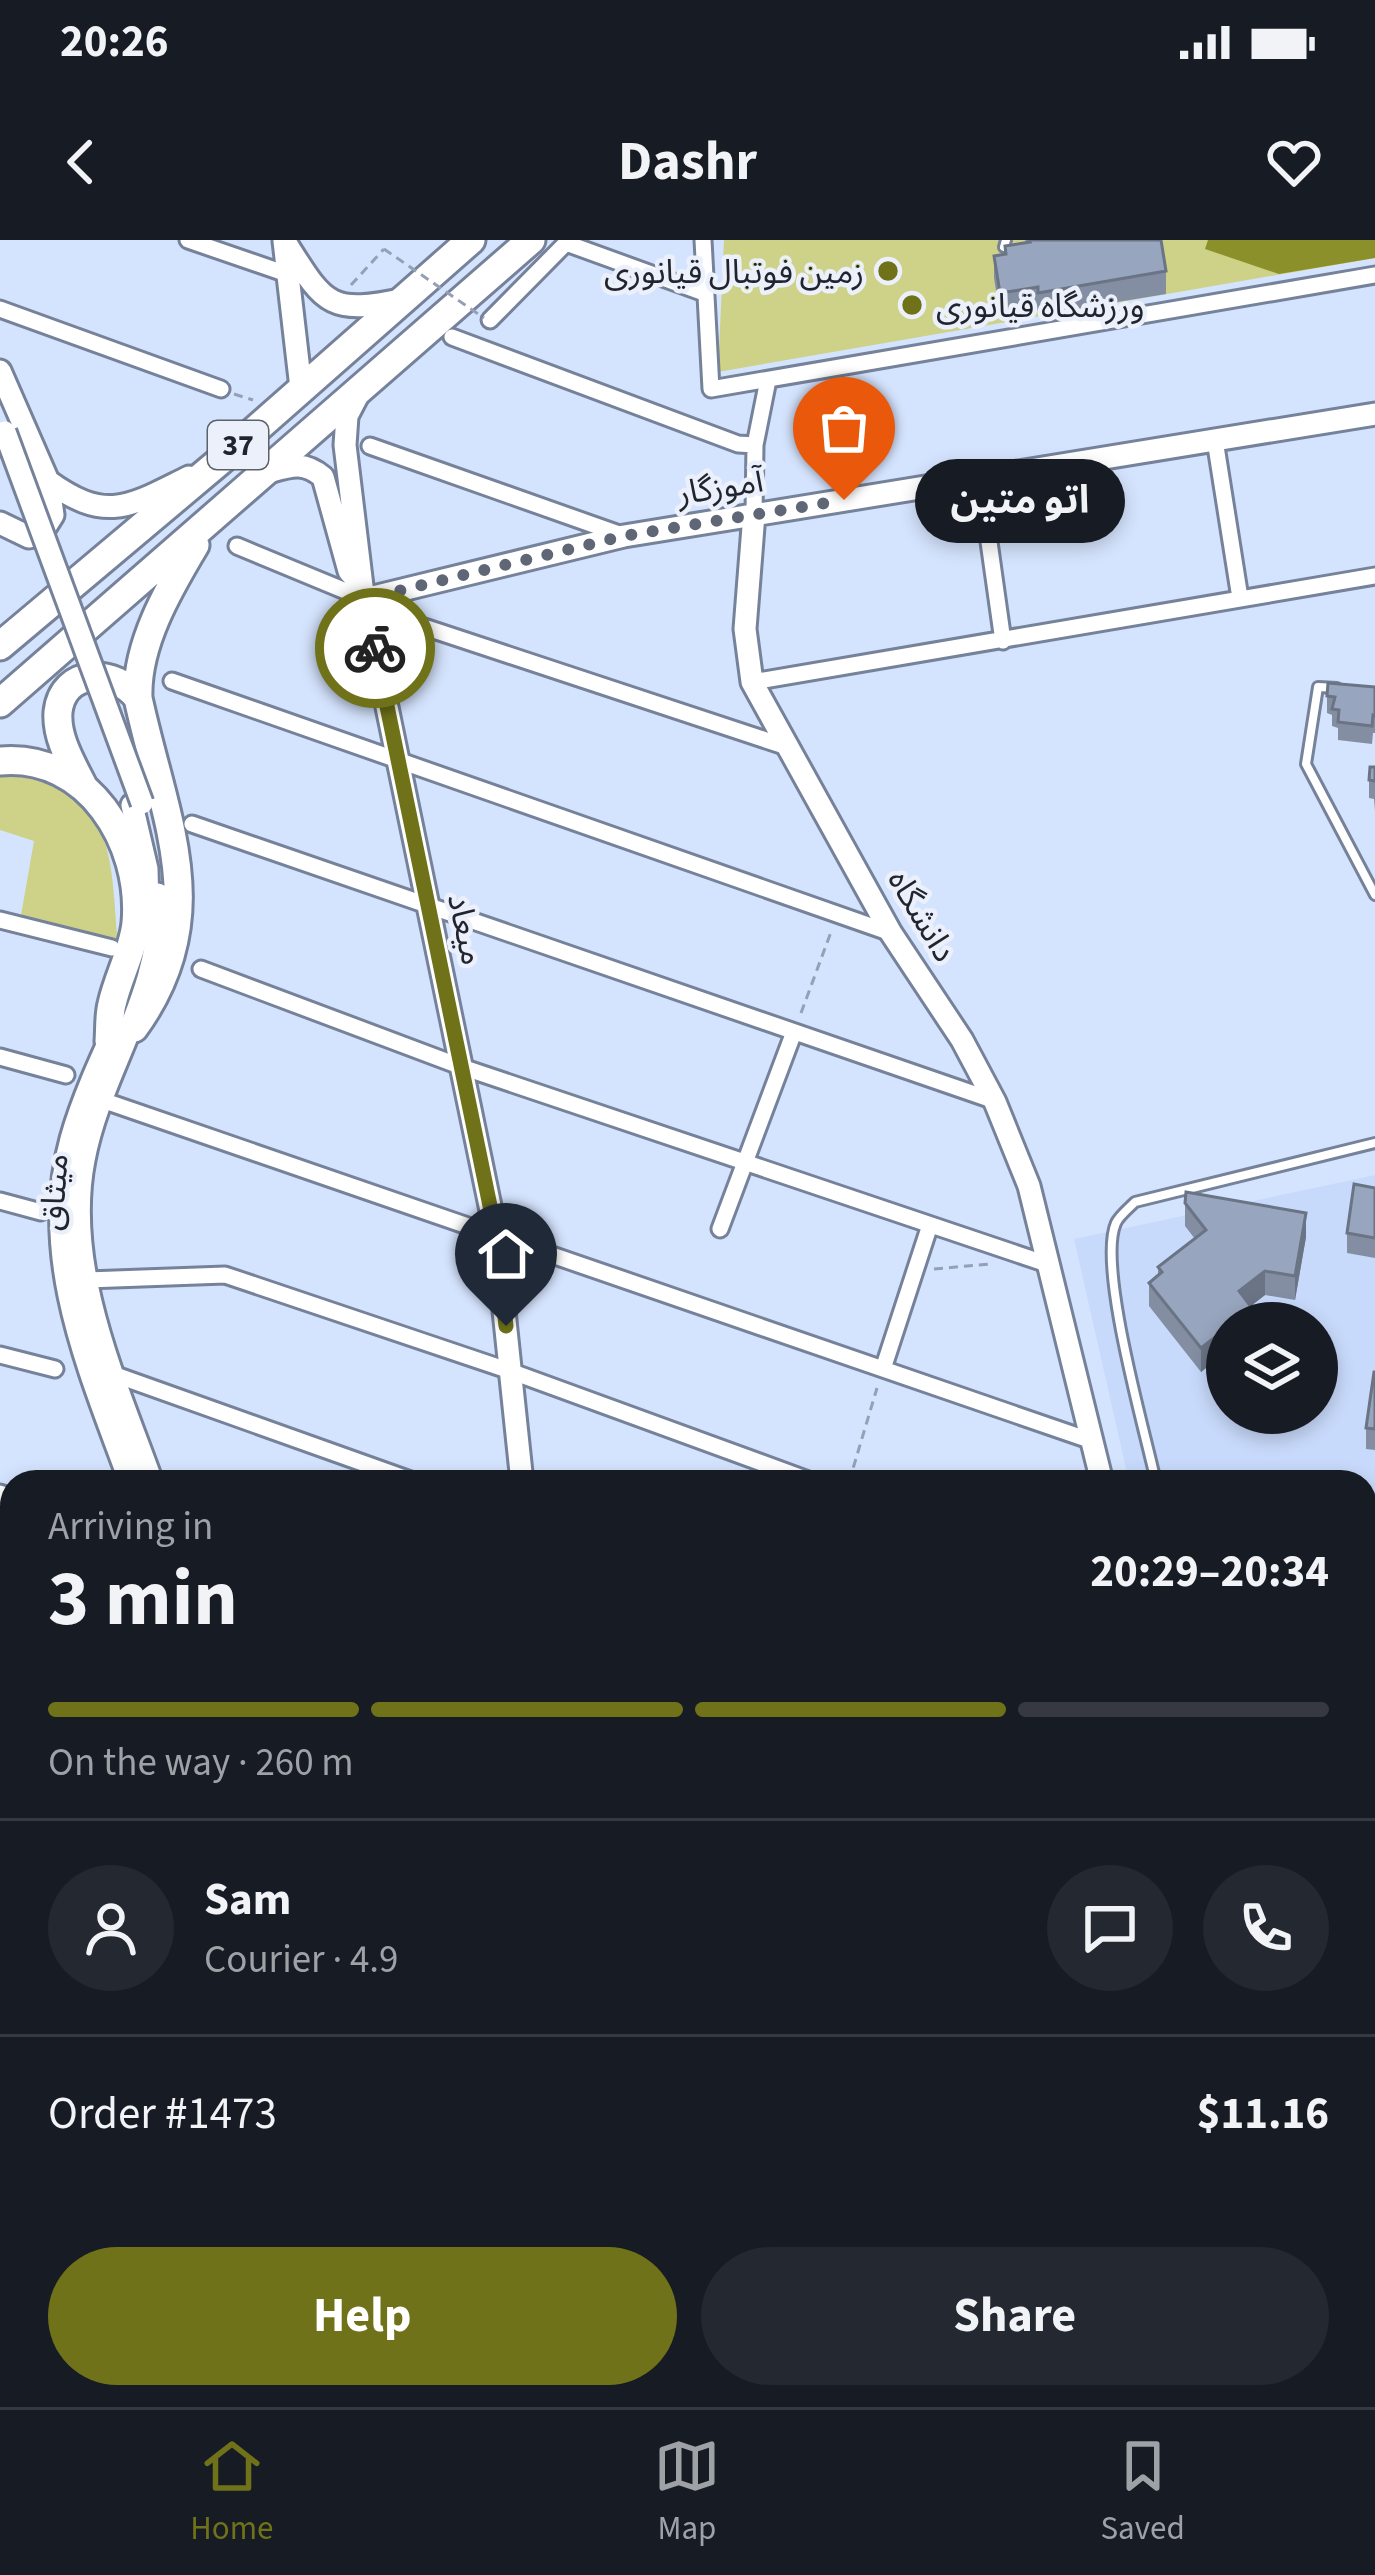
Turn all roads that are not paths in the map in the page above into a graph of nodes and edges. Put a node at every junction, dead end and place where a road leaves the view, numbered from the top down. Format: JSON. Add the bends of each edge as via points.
{"nodes":[{"id":1,"x":188,"y":240,"type":"edge"},
{"id":2,"x":284,"y":240,"type":"edge"},
{"id":3,"x":471,"y":240,"type":"edge"},
{"id":4,"x":531,"y":240,"type":"edge"},
{"id":5,"x":704,"y":240,"type":"edge"},
{"id":6,"x":568,"y":242,"type":"edge"},
{"id":7,"x":284,"y":274,"type":"junction"},
{"id":8,"x":1375,"y":275,"type":"edge"},
{"id":9,"x":704,"y":293,"type":"junction"},
{"id":10,"x":405,"y":298,"type":"junction"},
{"id":11,"x":0,"y":309,"type":"edge"},
{"id":12,"x":487,"y":319,"type":"road end"},
{"id":13,"x":452,"y":337,"type":"dead end"},
{"id":14,"x":0,"y":371,"type":"edge"},
{"id":15,"x":768,"y":380,"type":"junction"},
{"id":16,"x":301,"y":388,"type":"junction"},
{"id":17,"x":220,"y":389,"type":"road end"},
{"id":18,"x":359,"y":392,"type":"junction"},
{"id":19,"x":1375,"y":414,"type":"edge"},
{"id":20,"x":2,"y":432,"type":"edge"},
{"id":21,"x":1215,"y":440,"type":"junction"},
{"id":22,"x":755,"y":445,"type":"junction"},
{"id":23,"x":370,"y":446,"type":"dead end"},
{"id":24,"x":220,"y":461,"type":"junction"},
{"id":25,"x":264,"y":474,"type":"junction"},
{"id":26,"x":980,"y":478,"type":"junction"},
{"id":27,"x":49,"y":482,"type":"junction"},
{"id":28,"x":754,"y":514,"type":"junction"},
{"id":29,"x":0,"y":524,"type":"edge"},
{"id":30,"x":208,"y":524,"type":"junction"},
{"id":31,"x":624,"y":536,"type":"junction"},
{"id":32,"x":237,"y":546,"type":"dead end"},
{"id":33,"x":1375,"y":576,"type":"edge"},
{"id":34,"x":364,"y":592,"type":"junction"},
{"id":35,"x":1240,"y":598,"type":"junction"},
{"id":36,"x":1003,"y":640,"type":"junction"},
{"id":37,"x":0,"y":646,"type":"edge"},
{"id":38,"x":172,"y":681,"type":"dead end"},
{"id":39,"x":752,"y":682,"type":"junction"},
{"id":40,"x":1356,"y":689,"type":"edge"},
{"id":41,"x":138,"y":698,"type":"junction"},
{"id":42,"x":0,"y":703,"type":"edge"},
{"id":43,"x":790,"y":748,"type":"junction"},
{"id":44,"x":398,"y":760,"type":"junction"},
{"id":45,"x":0,"y":761,"type":"edge"},
{"id":46,"x":84,"y":787,"type":"junction"},
{"id":47,"x":192,"y":824,"type":"dead end"},
{"id":48,"x":1375,"y":895,"type":"edge"},
{"id":49,"x":429,"y":907,"type":"junction"},
{"id":50,"x":0,"y":920,"type":"edge"},
{"id":51,"x":891,"y":932,"type":"junction"},
{"id":52,"x":112,"y":948,"type":"dead end"},
{"id":53,"x":201,"y":969,"type":"dead end"},
{"id":54,"x":794,"y":1032,"type":"junction"},
{"id":55,"x":121,"y":1034,"type":"junction"},
{"id":56,"x":0,"y":1057,"type":"edge"},
{"id":57,"x":461,"y":1067,"type":"junction"},
{"id":58,"x":66,"y":1075,"type":"dead end"},
{"id":59,"x":102,"y":1100,"type":"junction"},
{"id":60,"x":995,"y":1102,"type":"junction"},
{"id":61,"x":1375,"y":1143,"type":"edge"},
{"id":62,"x":745,"y":1162,"type":"junction"},
{"id":63,"x":0,"y":1201,"type":"edge"},
{"id":64,"x":41,"y":1212,"type":"dead end"},
{"id":65,"x":930,"y":1225,"type":"junction"},
{"id":66,"x":720,"y":1228,"type":"dead end"},
{"id":67,"x":496,"y":1235,"type":"junction"},
{"id":68,"x":1041,"y":1263,"type":"junction"},
{"id":69,"x":87,"y":1280,"type":"junction"},
{"id":70,"x":0,"y":1355,"type":"edge"},
{"id":71,"x":883,"y":1369,"type":"junction"},
{"id":72,"x":55,"y":1370,"type":"dead end"},
{"id":73,"x":510,"y":1371,"type":"junction"},
{"id":74,"x":113,"y":1374,"type":"junction"},
{"id":75,"x":1092,"y":1441,"type":"junction"},
{"id":76,"x":126,"y":1470,"type":"edge"},
{"id":77,"x":148,"y":1470,"type":"edge"},
{"id":78,"x":382,"y":1470,"type":"edge"},
{"id":79,"x":521,"y":1470,"type":"edge"},
{"id":80,"x":781,"y":1470,"type":"edge"},
{"id":81,"x":1099,"y":1470,"type":"edge"},
{"id":82,"x":1153,"y":1470,"type":"edge"}],
"edges":[{"from":1,"to":7,"type":"street"},
{"from":2,"to":7,"type":"street"},
{"from":2,"to":10,"type":"street","via":[[332,302],[360,309]]},
{"from":3,"to":10,"type":"highway","number":"37"},
{"from":4,"to":18,"type":"highway","number":"37"},
{"from":5,"to":9,"type":"street"},
{"from":6,"to":9,"type":"street"},
{"from":6,"to":12,"type":"street"},
{"from":7,"to":16,"type":"street"},
{"from":8,"to":15,"type":"street"},
{"from":9,"to":15,"type":"street","via":[[711,389]]},
{"from":10,"to":16,"type":"highway","number":"37"},
{"from":11,"to":17,"type":"street"},
{"from":13,"to":22,"type":"street"},
{"from":14,"to":27,"type":"street"},
{"from":15,"to":22,"type":"street","name":"دانشگاه"},
{"from":16,"to":24,"type":"highway","number":"37"},
{"from":18,"to":25,"type":"highway","number":"37"},
{"from":18,"to":34,"type":"street","name":"میعاد","via":[[345,429]]},
{"from":19,"to":21,"type":"street","name":"آموزگار"},
{"from":20,"to":55,"type":"street","name":"میثاق","bridge":true,"via":[[147,869],[154,910],[148,983]]},
{"from":21,"to":26,"type":"street","name":"آموزگار"},
{"from":21,"to":35,"type":"street"},
{"from":22,"to":28,"type":"street","name":"دانشگاه"},
{"from":23,"to":31,"type":"street"},
{"from":24,"to":27,"type":"street","via":[[114,510]]},
{"from":24,"to":37,"type":"highway","number":"37"},
{"from":25,"to":30,"type":"highway","number":"37"},
{"from":25,"to":34,"type":"street","via":[[295,464],[323,477],[349,571]]},
{"from":26,"to":28,"type":"street","name":"آموزگار"},
{"from":26,"to":36,"type":"street"},
{"from":27,"to":29,"type":"street","via":[[53,514],[41,534]]},
{"from":28,"to":31,"type":"street","name":"آموزگار"},
{"from":28,"to":39,"type":"street","name":"دانشگاه","via":[[745,629]]},
{"from":30,"to":41,"type":"highway","via":[[145,650]]},
{"from":30,"to":42,"type":"highway","number":"37"},
{"from":31,"to":34,"type":"street","name":"آموزگار"},
{"from":32,"to":34,"type":"street"},
{"from":33,"to":35,"type":"street"},
{"from":34,"to":43,"type":"street","via":[[388,615]]},
{"from":34,"to":44,"type":"street","name":"میعاد"},
{"from":35,"to":36,"type":"street"},
{"from":36,"to":39,"type":"street"},
{"from":38,"to":44,"type":"street"},
{"from":39,"to":43,"type":"street","name":"دانشگاه"},
{"from":40,"to":48,"type":"lane","via":[[1318,687],[1306,764]]},
{"from":41,"to":46,"type":"highway","via":[[104,675],[67,691],[57,717]]},
{"from":41,"to":55,"type":"highway","via":[[180,910],[158,995]]},
{"from":43,"to":51,"type":"street","name":"دانشگاه"},
{"from":44,"to":49,"type":"street","name":"میعاد"},
{"from":44,"to":51,"type":"street"},
{"from":45,"to":46,"type":"highway","via":[[20,759]]},
{"from":46,"to":55,"type":"highway","via":[[108,811],[134,884],[136,924],[111,1006]]},
{"from":47,"to":49,"type":"street"},
{"from":49,"to":54,"type":"street"},
{"from":49,"to":57,"type":"street","name":"میعاد"},
{"from":50,"to":52,"type":"street"},
{"from":51,"to":60,"type":"street","name":"دانشگاه"},
{"from":53,"to":57,"type":"street"},
{"from":54,"to":60,"type":"street"},
{"from":54,"to":62,"type":"street"},
{"from":55,"to":59,"type":"street","name":"میثاق"},
{"from":55,"to":76,"type":"street","name":"میثاق","via":[[70,1141],[60,1239],[77,1334]]},
{"from":56,"to":58,"type":"street"},
{"from":57,"to":62,"type":"street"},
{"from":57,"to":67,"type":"street","name":"میعاد"},
{"from":59,"to":67,"type":"street"},
{"from":59,"to":69,"type":"street","name":"میثاق","via":[[80,1192]]},
{"from":60,"to":68,"type":"street","name":"دانشگاه","via":[[1030,1186]]},
{"from":61,"to":82,"type":"lane","via":[[1135,1202],[1116,1222],[1111,1256],[1120,1319]]},
{"from":62,"to":65,"type":"street"},
{"from":62,"to":66,"type":"street"},
{"from":63,"to":64,"type":"street"},
{"from":65,"to":68,"type":"street"},
{"from":65,"to":71,"type":"street"},
{"from":67,"to":71,"type":"street"},
{"from":67,"to":73,"type":"street","name":"میعاد"},
{"from":68,"to":75,"type":"street","name":"دانشگاه"},
{"from":69,"to":73,"type":"street","via":[[225,1275]]},
{"from":69,"to":74,"type":"street","name":"میثاق"},
{"from":70,"to":72,"type":"street"},
{"from":71,"to":75,"type":"street"},
{"from":73,"to":79,"type":"street","name":"میعاد"},
{"from":73,"to":80,"type":"street"},
{"from":74,"to":77,"type":"street","name":"میثاق"},
{"from":74,"to":78,"type":"street"},
{"from":75,"to":81,"type":"street","name":"دانشگاه"}]}
